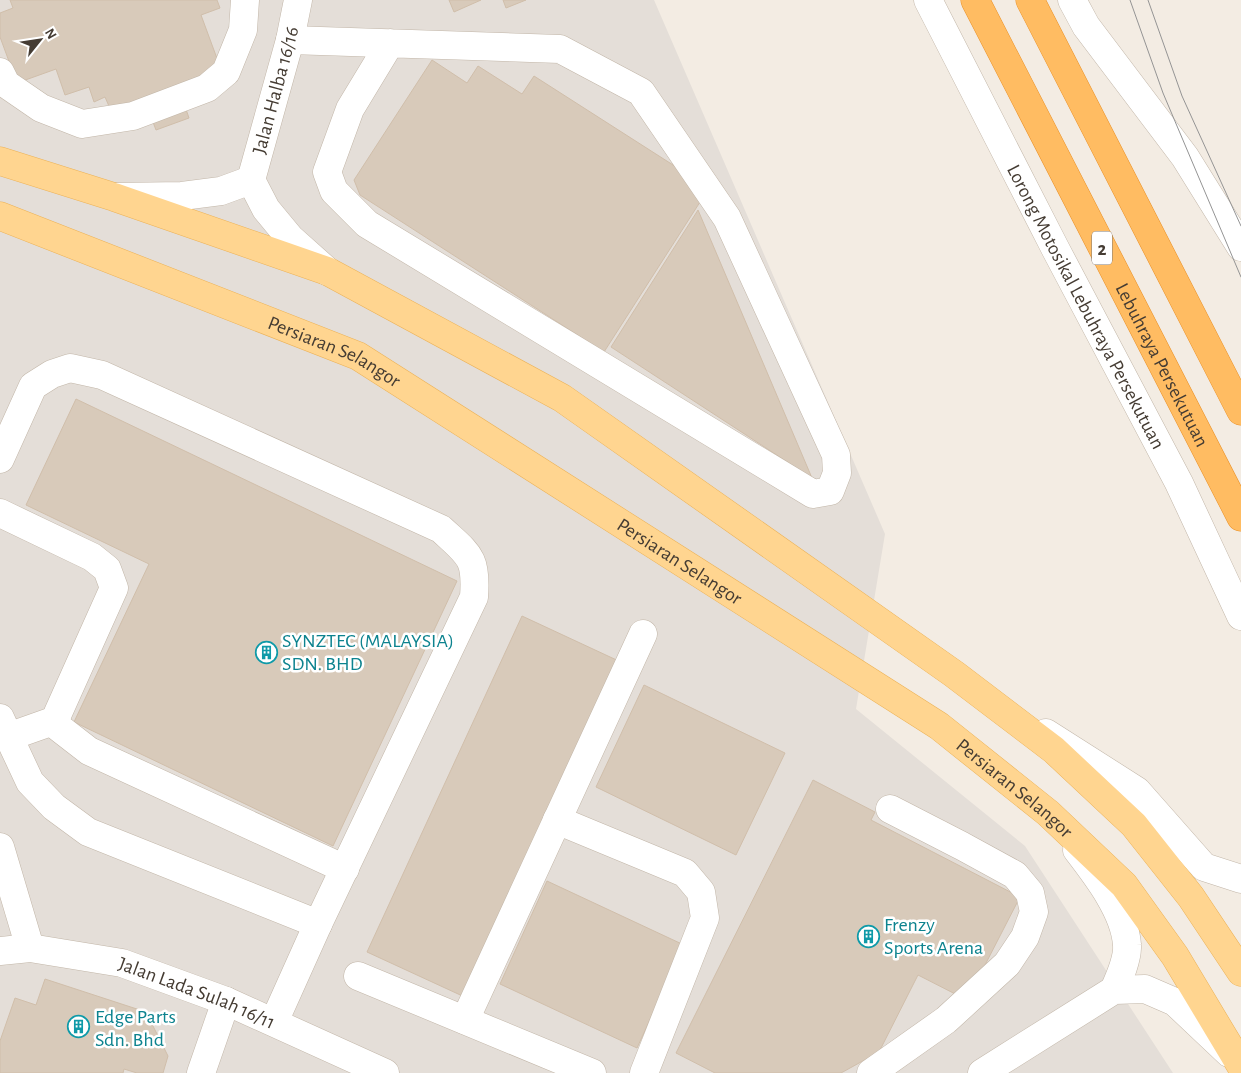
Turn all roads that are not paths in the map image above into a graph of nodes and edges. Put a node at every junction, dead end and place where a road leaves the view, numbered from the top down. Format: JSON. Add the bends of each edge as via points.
{"nodes":[{"id":1,"x":245,"y":0,"type":"edge"},
{"id":2,"x":298,"y":0,"type":"edge"},
{"id":3,"x":928,"y":0,"type":"edge"},
{"id":4,"x":974,"y":0,"type":"edge"},
{"id":5,"x":1030,"y":0,"type":"edge"},
{"id":6,"x":1072,"y":0,"type":"edge"},
{"id":7,"x":290,"y":40,"type":"junction"},
{"id":8,"x":390,"y":44,"type":"junction"},
{"id":9,"x":0,"y":72,"type":"edge"},
{"id":10,"x":0,"y":161,"type":"edge"},
{"id":11,"x":251,"y":180,"type":"junction"},
{"id":12,"x":114,"y":198,"type":"junction"},
{"id":13,"x":0,"y":216,"type":"edge"},
{"id":14,"x":1241,"y":246,"type":"edge"},
{"id":15,"x":327,"y":271,"type":"junction"},
{"id":16,"x":1241,"y":411,"type":"edge"},
{"id":17,"x":0,"y":459,"type":"edge"},
{"id":18,"x":1236,"y":506,"type":"edge"},
{"id":19,"x":0,"y":514,"type":"edge"},
{"id":20,"x":1241,"y":531,"type":"edge"},
{"id":21,"x":1241,"y":616,"type":"edge"},
{"id":22,"x":643,"y":634,"type":"dead end"},
{"id":23,"x":954,"y":674,"type":"junction"},
{"id":24,"x":56,"y":720,"type":"junction"},
{"id":25,"x":4,"y":727,"type":"edge"},
{"id":26,"x":890,"y":809,"type":"dead end"},
{"id":27,"x":1048,"y":812,"type":"junction"},
{"id":28,"x":557,"y":820,"type":"junction"},
{"id":29,"x":0,"y":847,"type":"edge"},
{"id":30,"x":345,"y":869,"type":"junction"},
{"id":31,"x":1241,"y":879,"type":"edge"},
{"id":32,"x":0,"y":895,"type":"edge"},
{"id":33,"x":22,"y":922,"type":"junction"},
{"id":34,"x":318,"y":924,"type":"junction"},
{"id":35,"x":30,"y":948,"type":"junction"},
{"id":36,"x":0,"y":951,"type":"edge"},
{"id":37,"x":1241,"y":972,"type":"edge"},
{"id":38,"x":358,"y":976,"type":"dead end"},
{"id":39,"x":1114,"y":990,"type":"junction"},
{"id":40,"x":226,"y":1001,"type":"junction"},
{"id":41,"x":466,"y":1020,"type":"junction"},
{"id":42,"x":274,"y":1022,"type":"junction"},
{"id":43,"x":1240,"y":1065,"type":"edge"},
{"id":44,"x":201,"y":1073,"type":"edge"},
{"id":45,"x":385,"y":1073,"type":"edge"},
{"id":46,"x":592,"y":1073,"type":"edge"},
{"id":47,"x":644,"y":1073,"type":"edge"},
{"id":48,"x":871,"y":1073,"type":"edge"},
{"id":49,"x":982,"y":1073,"type":"edge"}],
"edges":[{"from":1,"to":9,"type":"street","via":[[243,30],[226,72],[207,88],[133,116],[82,124],[41,108],[6,84]]},
{"from":2,"to":7,"type":"street","name":"Jalan Halba 16/16"},
{"from":3,"to":21,"type":"street","name":"Lorong Motosikal Lebuhraya Persekutuan","via":[[1179,483]]},
{"from":4,"to":18,"type":"highway","name":"Lebuhraya Persekutuan","number":"2"},
{"from":5,"to":16,"type":"highway"},
{"from":6,"to":14,"type":"street","via":[[1086,26],[1185,156]]},
{"from":7,"to":8,"type":"street"},
{"from":7,"to":11,"type":"street","name":"Jalan Halba 16/16"},
{"from":8,"to":8,"type":"street","via":[[560,49],[641,92],[727,218],[836,456],[837,473],[830,491],[813,494],[367,224],[334,191],[327,172],[350,109]]},
{"from":10,"to":12,"type":"main road"},
{"from":11,"to":12,"type":"street","name":"Jalan Halba 16/16","via":[[220,191],[182,196]]},
{"from":11,"to":15,"type":"street","name":"Jalan Halba 16/16","via":[[266,209],[290,238]]},
{"from":12,"to":15,"type":"main road"},
{"from":13,"to":27,"type":"main road","name":"Persiaran Selangor","via":[[358,356],[939,726]]},
{"from":15,"to":23,"type":"main road","via":[[562,398]]},
{"from":17,"to":30,"type":"street","via":[[32,386],[70,368],[102,375],[441,528],[464,550],[472,562],[474,597]]},
{"from":18,"to":20,"type":"street"},
{"from":19,"to":24,"type":"street","via":[[92,556],[106,569],[114,588]]},
{"from":22,"to":28,"type":"street"},
{"from":23,"to":31,"type":"street","via":[[1137,791],[1204,867]]},
{"from":23,"to":37,"type":"main road","via":[[1054,750],[1134,825],[1191,897]]},
{"from":24,"to":25,"type":"street"},
{"from":24,"to":30,"type":"street","via":[[58,728],[90,751]]},
{"from":25,"to":34,"type":"street","via":[[30,782],[54,807],[88,832]]},
{"from":26,"to":48,"type":"street","via":[[1015,875],[1030,893],[1034,912],[1025,937],[1007,964],[946,1020]]},
{"from":27,"to":39,"type":"street","via":[[1094,872],[1120,916],[1128,946]]},
{"from":27,"to":43,"type":"main road","name":"Persiaran Selangor","via":[[1124,885],[1176,956]]},
{"from":28,"to":41,"type":"street"},
{"from":28,"to":47,"type":"street","via":[[684,873],[701,892],[705,918]]},
{"from":29,"to":33,"type":"street"},
{"from":30,"to":34,"type":"street"},
{"from":32,"to":33,"type":"street"},
{"from":33,"to":35,"type":"street"},
{"from":34,"to":42,"type":"street"},
{"from":35,"to":36,"type":"street","name":"Jalan Lada Sulah 16/11"},
{"from":35,"to":40,"type":"street","name":"Jalan Lada Sulah 16/11","via":[[122,963]]},
{"from":38,"to":41,"type":"street"},
{"from":39,"to":43,"type":"street","via":[[1146,989],[1175,1002]]},
{"from":39,"to":49,"type":"street"},
{"from":40,"to":42,"type":"street","name":"Jalan Lada Sulah 16/11"},
{"from":40,"to":44,"type":"street"},
{"from":41,"to":46,"type":"street"},
{"from":42,"to":45,"type":"street","name":"Jalan Lada Sulah 16/11"}]}
